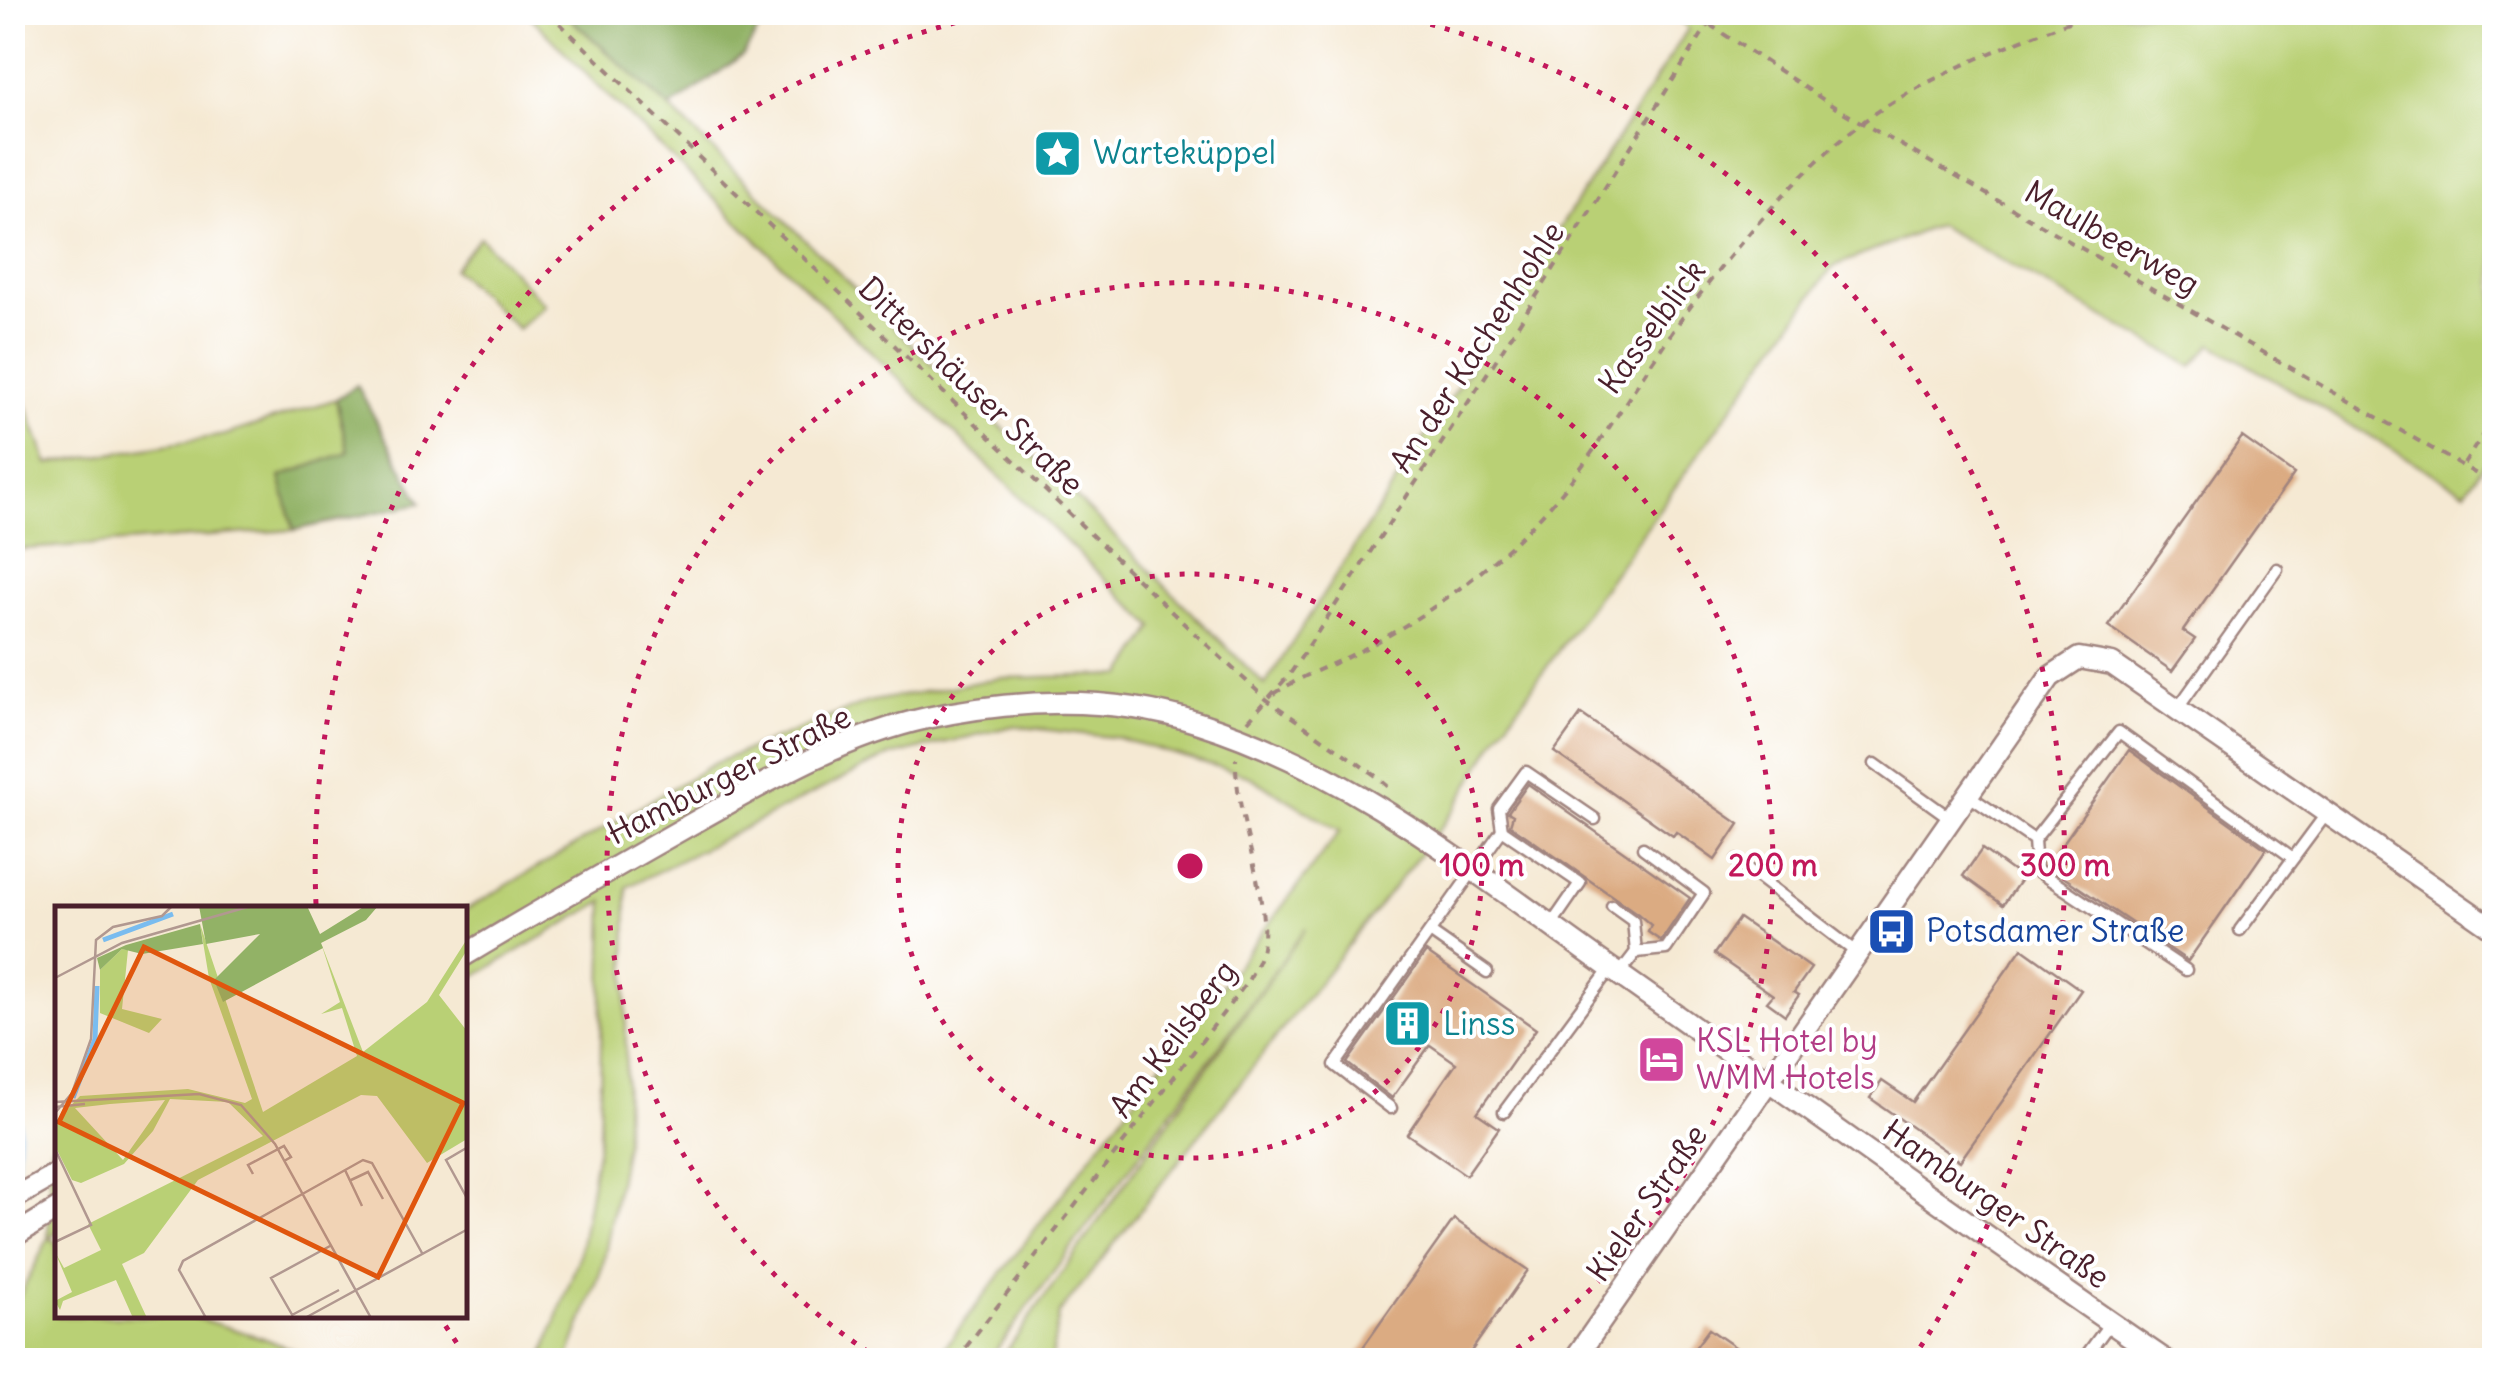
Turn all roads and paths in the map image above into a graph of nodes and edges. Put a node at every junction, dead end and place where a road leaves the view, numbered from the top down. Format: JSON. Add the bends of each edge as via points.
{"nodes":[{"id":1,"x":548,"y":12,"type":"edge"},
{"id":2,"x":1700,"y":12,"type":"edge"},
{"id":3,"x":1716,"y":12,"type":"edge"},
{"id":4,"x":2096,"y":12,"type":"edge"},
{"id":5,"x":1710,"y":25,"type":"junction"},
{"id":6,"x":1863,"y":123,"type":"junction"},
{"id":7,"x":2494,"y":417,"type":"edge"},
{"id":8,"x":2464,"y":464,"type":"junction"},
{"id":9,"x":2494,"y":484,"type":"edge"},
{"id":10,"x":2276,"y":569,"type":"dead end"},
{"id":11,"x":1266,"y":699,"type":"junction"},
{"id":12,"x":2178,"y":708,"type":"junction"},
{"id":13,"x":1240,"y":737,"type":"junction"},
{"id":14,"x":1876,"y":764,"type":"dead end"},
{"id":15,"x":1376,"y":776,"type":"dead end"},
{"id":16,"x":1968,"y":795,"type":"junction"},
{"id":17,"x":2327,"y":812,"type":"junction"},
{"id":18,"x":1595,"y":818,"type":"dead end"},
{"id":19,"x":1951,"y":819,"type":"junction"},
{"id":20,"x":1502,"y":830,"type":"junction"},
{"id":21,"x":2034,"y":840,"type":"junction"},
{"id":22,"x":1642,"y":848,"type":"dead end"},
{"id":23,"x":2294,"y":858,"type":"junction"},
{"id":24,"x":1737,"y":860,"type":"dead end"},
{"id":25,"x":1472,"y":870,"type":"junction"},
{"id":26,"x":1612,"y":906,"type":"dead end"},
{"id":27,"x":1550,"y":926,"type":"junction"},
{"id":28,"x":2494,"y":929,"type":"edge"},
{"id":29,"x":2240,"y":930,"type":"dead end"},
{"id":30,"x":1430,"y":932,"type":"junction"},
{"id":31,"x":1636,"y":952,"type":"junction"},
{"id":32,"x":468,"y":953,"type":"edge"},
{"id":33,"x":1858,"y":953,"type":"junction"},
{"id":34,"x":2186,"y":970,"type":"dead end"},
{"id":35,"x":1615,"y":971,"type":"junction"},
{"id":36,"x":1487,"y":972,"type":"dead end"},
{"id":37,"x":1769,"y":1080,"type":"junction"},
{"id":38,"x":1391,"y":1108,"type":"dead end"},
{"id":39,"x":1504,"y":1112,"type":"dead end"},
{"id":40,"x":52,"y":1176,"type":"edge"},
{"id":41,"x":12,"y":1199,"type":"edge"},
{"id":42,"x":55,"y":1211,"type":"edge"},
{"id":43,"x":12,"y":1236,"type":"edge"},
{"id":44,"x":2110,"y":1323,"type":"junction"},
{"id":45,"x":956,"y":1360,"type":"edge"},
{"id":46,"x":1574,"y":1360,"type":"edge"},
{"id":47,"x":2083,"y":1360,"type":"edge"},
{"id":48,"x":2165,"y":1360,"type":"edge"}],
"edges":[{"from":1,"to":11,"type":"path","name":"Dittershäuser Straße"},
{"from":2,"to":5,"type":"path","name":"Maulbeerweg"},
{"from":3,"to":5,"type":"path","name":"An der Kachenhohle"},
{"from":4,"to":6,"type":"path","name":"Kasselblick","via":[[1933,80]]},
{"from":5,"to":6,"type":"path","name":"Maulbeerweg"},
{"from":5,"to":11,"type":"path","name":"An der Kachenhohle","via":[[1306,650]]},
{"from":6,"to":8,"type":"path","name":"Maulbeerweg"},
{"from":6,"to":11,"type":"path","name":"Kasselblick","via":[[1740,244],[1566,488],[1505,552],[1396,632]]},
{"from":7,"to":8,"type":"path"},
{"from":8,"to":9,"type":"path","name":"Maulbeerweg"},
{"from":10,"to":12,"type":"lane"},
{"from":11,"to":13,"type":"path"},
{"from":11,"to":15,"type":"path","name":"Dittershäuser Straße"},
{"from":12,"to":16,"type":"street","via":[[2112,664],[2078,658],[2050,677]]},
{"from":12,"to":17,"type":"street"},
{"from":13,"to":25,"type":"street","name":"Hamburger Straße","via":[[1308,766]]},
{"from":13,"to":32,"type":"street","name":"Hamburger Straße","via":[[1158,714],[1064,702],[975,710],[880,730],[765,782]]},
{"from":13,"to":45,"type":"path","name":"Am Keilsberg","via":[[1235,761],[1260,903],[1260,957]]},
{"from":14,"to":19,"type":"lane"},
{"from":16,"to":19,"type":"street"},
{"from":16,"to":21,"type":"lane"},
{"from":17,"to":23,"type":"lane"},
{"from":17,"to":28,"type":"street"},
{"from":18,"to":20,"type":"lane","via":[[1526,772],[1498,809]]},
{"from":19,"to":33,"type":"street"},
{"from":20,"to":25,"type":"lane"},
{"from":20,"to":27,"type":"lane","via":[[1580,883]]},
{"from":21,"to":23,"type":"lane","via":[[2119,732]]},
{"from":21,"to":34,"type":"lane","via":[[2036,870]]},
{"from":22,"to":31,"type":"lane","via":[[1704,893],[1666,949]]},
{"from":23,"to":29,"type":"lane"},
{"from":24,"to":33,"type":"lane"},
{"from":25,"to":27,"type":"street","name":"Hamburger Straße"},
{"from":25,"to":30,"type":"lane"},
{"from":26,"to":31,"type":"lane","via":[[1633,921]]},
{"from":27,"to":35,"type":"street","name":"Hamburger Straße"},
{"from":30,"to":36,"type":"lane"},
{"from":30,"to":38,"type":"lane","via":[[1336,1065]]},
{"from":31,"to":35,"type":"lane"},
{"from":33,"to":37,"type":"street"},
{"from":35,"to":37,"type":"street","name":"Hamburger Straße"},
{"from":35,"to":39,"type":"lane"},
{"from":37,"to":44,"type":"street","name":"Hamburger Straße"},
{"from":37,"to":46,"type":"street","name":"Kieler Straße"},
{"from":40,"to":41,"type":"street"},
{"from":42,"to":43,"type":"street"},
{"from":44,"to":47,"type":"lane"},
{"from":44,"to":48,"type":"street","name":"Hamburger Straße"}]}
